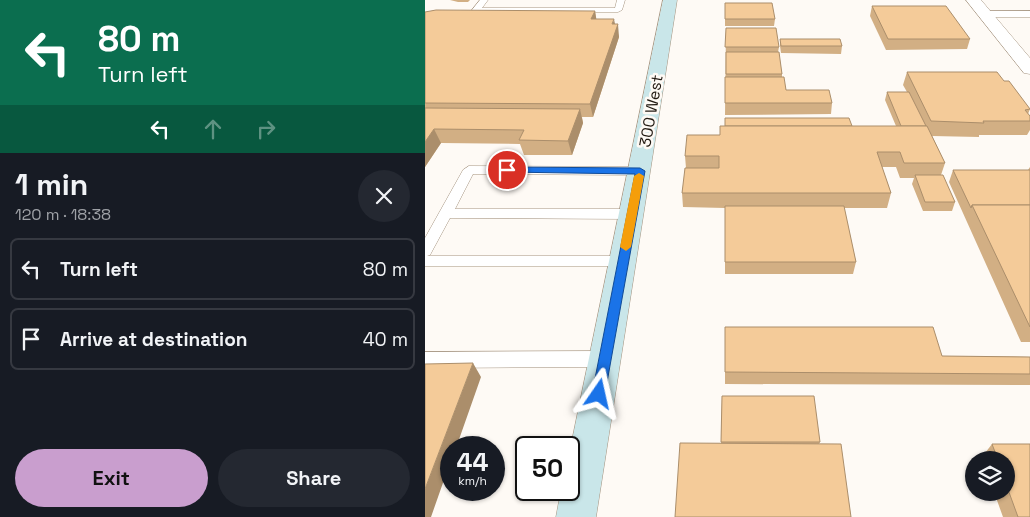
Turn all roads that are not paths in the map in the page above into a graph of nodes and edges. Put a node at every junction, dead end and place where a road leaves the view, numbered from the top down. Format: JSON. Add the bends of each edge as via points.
{"nodes":[{"id":1,"x":483,"y":0,"type":"edge"},
{"id":2,"x":621,"y":0,"type":"edge"},
{"id":3,"x":670,"y":0,"type":"edge"},
{"id":4,"x":973,"y":0,"type":"edge"},
{"id":5,"x":984,"y":14,"type":"junction"},
{"id":6,"x":1030,"y":14,"type":"edge"},
{"id":7,"x":1030,"y":69,"type":"edge"},
{"id":8,"x":640,"y":171,"type":"junction"},
{"id":9,"x":446,"y":214,"type":"junction"},
{"id":10,"x":632,"y":214,"type":"junction"},
{"id":11,"x":425,"y":251,"type":"edge"},
{"id":12,"x":425,"y":261,"type":"edge"},
{"id":13,"x":623,"y":261,"type":"junction"},
{"id":14,"x":605,"y":359,"type":"junction"},
{"id":15,"x":425,"y":360,"type":"edge"},
{"id":16,"x":576,"y":517,"type":"edge"}],
"edges":[{"from":1,"to":2,"type":"lane","via":[[475,10],[618,10]]},
{"from":3,"to":8,"type":"main road","name":"300 West"},
{"from":4,"to":5,"type":"street"},
{"from":5,"to":6,"type":"lane"},
{"from":5,"to":7,"type":"street"},
{"from":8,"to":9,"type":"lane","via":[[469,170]]},
{"from":8,"to":10,"type":"main road","name":"300 West"},
{"from":9,"to":10,"type":"lane"},
{"from":9,"to":11,"type":"lane"},
{"from":10,"to":13,"type":"main road","name":"300 West"},
{"from":12,"to":13,"type":"lane"},
{"from":13,"to":14,"type":"main road","name":"300 West"},
{"from":14,"to":15,"type":"lane"},
{"from":14,"to":16,"type":"main road","name":"300 West"}]}
